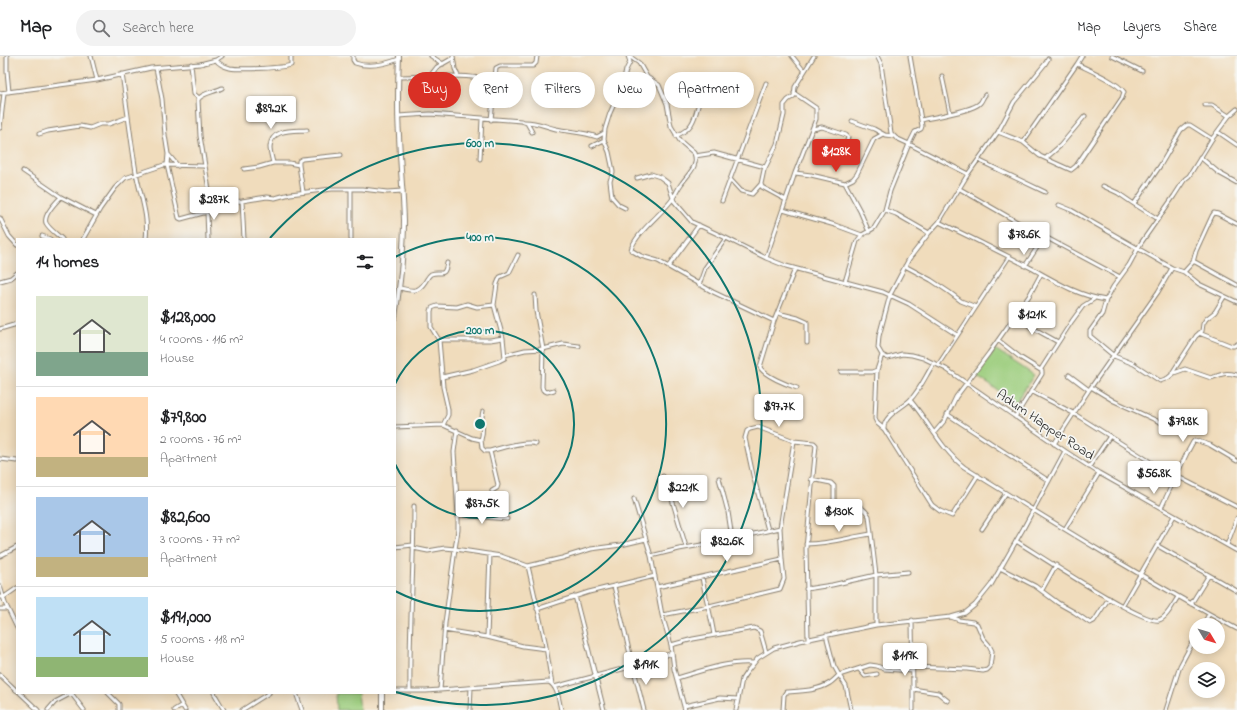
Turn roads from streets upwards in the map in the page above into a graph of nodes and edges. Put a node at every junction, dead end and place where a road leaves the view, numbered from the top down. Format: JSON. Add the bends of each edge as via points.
{"nodes":[{"id":1,"x":7,"y":56,"type":"edge"},
{"id":2,"x":91,"y":56,"type":"edge"},
{"id":3,"x":222,"y":56,"type":"edge"},
{"id":4,"x":291,"y":56,"type":"edge"},
{"id":5,"x":353,"y":56,"type":"edge"},
{"id":6,"x":431,"y":56,"type":"edge"},
{"id":7,"x":536,"y":56,"type":"edge"},
{"id":8,"x":629,"y":56,"type":"edge"},
{"id":9,"x":792,"y":56,"type":"edge"},
{"id":10,"x":814,"y":56,"type":"edge"},
{"id":11,"x":877,"y":56,"type":"edge"},
{"id":12,"x":910,"y":56,"type":"edge"},
{"id":13,"x":1082,"y":56,"type":"edge"},
{"id":14,"x":1112,"y":56,"type":"edge"},
{"id":15,"x":399,"y":57,"type":"edge"},
{"id":16,"x":453,"y":57,"type":"edge"},
{"id":17,"x":1048,"y":59,"type":"dead end"},
{"id":18,"x":216,"y":60,"type":"junction"},
{"id":19,"x":191,"y":64,"type":"junction"},
{"id":20,"x":443,"y":64,"type":"junction"},
{"id":21,"x":1077,"y":64,"type":"junction"},
{"id":22,"x":156,"y":68,"type":"junction"},
{"id":23,"x":804,"y":71,"type":"junction"},
{"id":24,"x":434,"y":72,"type":"edge"},
{"id":25,"x":456,"y":72,"type":"edge"},
{"id":26,"x":496,"y":72,"type":"edge"},
{"id":27,"x":1142,"y":72,"type":"dead end"},
{"id":28,"x":122,"y":74,"type":"junction"},
{"id":29,"x":942,"y":76,"type":"dead end"},
{"id":30,"x":398,"y":77,"type":"junction"},
{"id":31,"x":408,"y":77,"type":"edge"},
{"id":32,"x":96,"y":80,"type":"junction"},
{"id":33,"x":766,"y":83,"type":"dead end"},
{"id":34,"x":222,"y":88,"type":"dead end"},
{"id":35,"x":9,"y":92,"type":"junction"},
{"id":36,"x":2,"y":93,"type":"edge"},
{"id":37,"x":794,"y":93,"type":"junction"},
{"id":38,"x":985,"y":95,"type":"dead end"},
{"id":39,"x":199,"y":98,"type":"junction"},
{"id":40,"x":1205,"y":105,"type":"dead end"},
{"id":41,"x":493,"y":108,"type":"edge"},
{"id":42,"x":697,"y":108,"type":"edge"},
{"id":43,"x":1237,"y":109,"type":"edge"},
{"id":44,"x":950,"y":113,"type":"junction"},
{"id":45,"x":128,"y":116,"type":"junction"},
{"id":46,"x":398,"y":116,"type":"junction"},
{"id":47,"x":1085,"y":116,"type":"dead end"},
{"id":48,"x":1229,"y":116,"type":"junction"},
{"id":49,"x":482,"y":119,"type":"junction"},
{"id":50,"x":491,"y":120,"type":"junction"},
{"id":51,"x":921,"y":120,"type":"junction"},
{"id":52,"x":852,"y":121,"type":"dead end"},
{"id":53,"x":525,"y":122,"type":"junction"},
{"id":54,"x":0,"y":128,"type":"edge"},
{"id":55,"x":813,"y":129,"type":"junction"},
{"id":56,"x":307,"y":130,"type":"dead end"},
{"id":57,"x":532,"y":132,"type":"dead end"},
{"id":58,"x":998,"y":132,"type":"junction"},
{"id":59,"x":1218,"y":132,"type":"junction"},
{"id":60,"x":604,"y":133,"type":"junction"},
{"id":61,"x":39,"y":134,"type":"dead end"},
{"id":62,"x":883,"y":134,"type":"junction"},
{"id":63,"x":676,"y":136,"type":"junction"},
{"id":64,"x":894,"y":137,"type":"junction"},
{"id":65,"x":1212,"y":139,"type":"junction"},
{"id":66,"x":604,"y":140,"type":"junction"},
{"id":67,"x":1023,"y":142,"type":"junction"},
{"id":68,"x":909,"y":144,"type":"junction"},
{"id":69,"x":1237,"y":145,"type":"edge"},
{"id":70,"x":592,"y":146,"type":"dead end"},
{"id":71,"x":844,"y":148,"type":"dead end"},
{"id":72,"x":168,"y":154,"type":"junction"},
{"id":73,"x":341,"y":155,"type":"dead end"},
{"id":74,"x":695,"y":156,"type":"junction"},
{"id":75,"x":1200,"y":157,"type":"junction"},
{"id":76,"x":480,"y":158,"type":"dead end"},
{"id":77,"x":1046,"y":158,"type":"junction"},
{"id":78,"x":737,"y":159,"type":"junction"},
{"id":79,"x":978,"y":160,"type":"junction"},
{"id":80,"x":273,"y":163,"type":"junction"},
{"id":81,"x":167,"y":165,"type":"junction"},
{"id":82,"x":299,"y":165,"type":"junction"},
{"id":83,"x":178,"y":166,"type":"junction"},
{"id":84,"x":204,"y":166,"type":"junction"},
{"id":85,"x":765,"y":167,"type":"junction"},
{"id":86,"x":244,"y":169,"type":"dead end"},
{"id":87,"x":23,"y":171,"type":"dead end"},
{"id":88,"x":795,"y":173,"type":"junction"},
{"id":89,"x":136,"y":174,"type":"junction"},
{"id":90,"x":968,"y":174,"type":"junction"},
{"id":91,"x":637,"y":178,"type":"dead end"},
{"id":92,"x":730,"y":179,"type":"junction"},
{"id":93,"x":845,"y":183,"type":"junction"},
{"id":94,"x":1237,"y":183,"type":"edge"},
{"id":95,"x":761,"y":184,"type":"junction"},
{"id":96,"x":1103,"y":186,"type":"dead end"},
{"id":97,"x":960,"y":189,"type":"junction"},
{"id":98,"x":351,"y":190,"type":"junction"},
{"id":99,"x":403,"y":191,"type":"junction"},
{"id":100,"x":303,"y":192,"type":"junction"},
{"id":101,"x":1045,"y":192,"type":"dead end"},
{"id":102,"x":62,"y":196,"type":"junction"},
{"id":103,"x":672,"y":198,"type":"junction"},
{"id":104,"x":786,"y":200,"type":"junction"},
{"id":105,"x":242,"y":201,"type":"junction"},
{"id":106,"x":722,"y":201,"type":"dead end"},
{"id":107,"x":211,"y":202,"type":"junction"},
{"id":108,"x":1134,"y":204,"type":"junction"},
{"id":109,"x":1059,"y":205,"type":"dead end"},
{"id":110,"x":625,"y":208,"type":"dead end"},
{"id":111,"x":783,"y":210,"type":"junction"},
{"id":112,"x":885,"y":210,"type":"junction"},
{"id":113,"x":207,"y":212,"type":"junction"},
{"id":114,"x":96,"y":215,"type":"junction"},
{"id":115,"x":0,"y":218,"type":"edge"},
{"id":116,"x":1158,"y":219,"type":"junction"},
{"id":117,"x":939,"y":222,"type":"junction"},
{"id":118,"x":1237,"y":224,"type":"edge"},
{"id":119,"x":699,"y":225,"type":"junction"},
{"id":120,"x":869,"y":232,"type":"junction"},
{"id":121,"x":929,"y":233,"type":"junction"},
{"id":122,"x":862,"y":235,"type":"junction"},
{"id":123,"x":42,"y":236,"type":"dead end"},
{"id":124,"x":1044,"y":237,"type":"junction"},
{"id":125,"x":47,"y":238,"type":"edge"},
{"id":126,"x":61,"y":238,"type":"edge"},
{"id":127,"x":84,"y":238,"type":"edge"},
{"id":128,"x":146,"y":238,"type":"edge"},
{"id":129,"x":208,"y":238,"type":"edge"},
{"id":130,"x":244,"y":238,"type":"edge"},
{"id":131,"x":351,"y":238,"type":"edge"},
{"id":132,"x":726,"y":238,"type":"junction"},
{"id":133,"x":16,"y":244,"type":"edge"},
{"id":134,"x":1138,"y":250,"type":"junction"},
{"id":135,"x":518,"y":255,"type":"dead end"},
{"id":136,"x":1009,"y":257,"type":"junction"},
{"id":137,"x":766,"y":258,"type":"junction"},
{"id":138,"x":1193,"y":262,"type":"junction"},
{"id":139,"x":447,"y":263,"type":"dead end"},
{"id":140,"x":905,"y":266,"type":"junction"},
{"id":141,"x":1025,"y":266,"type":"junction"},
{"id":142,"x":668,"y":267,"type":"junction"},
{"id":143,"x":1172,"y":268,"type":"junction"},
{"id":144,"x":795,"y":269,"type":"junction"},
{"id":145,"x":1184,"y":272,"type":"junction"},
{"id":146,"x":1041,"y":274,"type":"junction"},
{"id":147,"x":16,"y":275,"type":"edge"},
{"id":148,"x":1120,"y":277,"type":"junction"},
{"id":149,"x":0,"y":281,"type":"edge"},
{"id":150,"x":845,"y":282,"type":"junction"},
{"id":151,"x":700,"y":285,"type":"junction"},
{"id":152,"x":1237,"y":285,"type":"edge"},
{"id":153,"x":400,"y":288,"type":"junction"},
{"id":154,"x":397,"y":295,"type":"edge"},
{"id":155,"x":535,"y":295,"type":"dead end"},
{"id":156,"x":890,"y":295,"type":"junction"},
{"id":157,"x":1224,"y":297,"type":"junction"},
{"id":158,"x":1094,"y":298,"type":"junction"},
{"id":159,"x":1106,"y":300,"type":"junction"},
{"id":160,"x":1237,"y":302,"type":"edge"},
{"id":161,"x":494,"y":305,"type":"junction"},
{"id":162,"x":396,"y":306,"type":"edge"},
{"id":163,"x":976,"y":307,"type":"junction"},
{"id":164,"x":778,"y":313,"type":"junction"},
{"id":165,"x":1016,"y":315,"type":"junction"},
{"id":166,"x":774,"y":321,"type":"junction"},
{"id":167,"x":16,"y":324,"type":"edge"},
{"id":168,"x":0,"y":329,"type":"edge"},
{"id":169,"x":1199,"y":333,"type":"junction"},
{"id":170,"x":957,"y":335,"type":"junction"},
{"id":171,"x":503,"y":338,"type":"junction"},
{"id":172,"x":439,"y":340,"type":"junction"},
{"id":173,"x":998,"y":340,"type":"junction"},
{"id":174,"x":1058,"y":342,"type":"junction"},
{"id":175,"x":807,"y":343,"type":"dead end"},
{"id":176,"x":1237,"y":344,"type":"edge"},
{"id":177,"x":579,"y":346,"type":"dead end"},
{"id":178,"x":544,"y":349,"type":"junction"},
{"id":179,"x":505,"y":355,"type":"junction"},
{"id":180,"x":882,"y":355,"type":"junction"},
{"id":181,"x":1114,"y":356,"type":"junction"},
{"id":182,"x":934,"y":363,"type":"junction"},
{"id":183,"x":938,"y":365,"type":"junction"},
{"id":184,"x":1041,"y":369,"type":"junction"},
{"id":185,"x":877,"y":370,"type":"junction"},
{"id":186,"x":842,"y":372,"type":"dead end"},
{"id":187,"x":1068,"y":375,"type":"dead end"},
{"id":188,"x":1171,"y":375,"type":"junction"},
{"id":189,"x":1237,"y":375,"type":"edge"},
{"id":190,"x":442,"y":377,"type":"junction"},
{"id":191,"x":967,"y":384,"type":"junction"},
{"id":192,"x":797,"y":388,"type":"dead end"},
{"id":193,"x":1090,"y":389,"type":"junction"},
{"id":194,"x":554,"y":390,"type":"dead end"},
{"id":195,"x":1032,"y":390,"type":"junction"},
{"id":196,"x":910,"y":400,"type":"junction"},
{"id":197,"x":483,"y":411,"type":"dead end"},
{"id":198,"x":1073,"y":413,"type":"junction"},
{"id":199,"x":948,"y":414,"type":"junction"},
{"id":200,"x":1014,"y":417,"type":"junction"},
{"id":201,"x":1164,"y":424,"type":"dead end"},
{"id":202,"x":444,"y":425,"type":"junction"},
{"id":203,"x":396,"y":427,"type":"edge"},
{"id":204,"x":884,"y":429,"type":"junction"},
{"id":205,"x":457,"y":430,"type":"junction"},
{"id":206,"x":934,"y":433,"type":"junction"},
{"id":207,"x":1110,"y":436,"type":"junction"},
{"id":208,"x":481,"y":440,"type":"junction"},
{"id":209,"x":794,"y":441,"type":"junction"},
{"id":210,"x":536,"y":444,"type":"dead end"},
{"id":211,"x":1054,"y":444,"type":"junction"},
{"id":212,"x":490,"y":451,"type":"junction"},
{"id":213,"x":1064,"y":451,"type":"junction"},
{"id":214,"x":0,"y":459,"type":"edge"},
{"id":215,"x":16,"y":461,"type":"edge"},
{"id":216,"x":1237,"y":461,"type":"edge"},
{"id":217,"x":1089,"y":467,"type":"junction"},
{"id":218,"x":1099,"y":473,"type":"junction"},
{"id":219,"x":978,"y":475,"type":"junction"},
{"id":220,"x":1176,"y":475,"type":"junction"},
{"id":221,"x":663,"y":476,"type":"dead end"},
{"id":222,"x":719,"y":478,"type":"dead end"},
{"id":223,"x":812,"y":479,"type":"junction"},
{"id":224,"x":1049,"y":481,"type":"junction"},
{"id":225,"x":492,"y":491,"type":"dead end"},
{"id":226,"x":1006,"y":493,"type":"junction"},
{"id":227,"x":634,"y":499,"type":"dead end"},
{"id":228,"x":414,"y":506,"type":"dead end"},
{"id":229,"x":1237,"y":507,"type":"edge"},
{"id":230,"x":1161,"y":508,"type":"junction"},
{"id":231,"x":1034,"y":509,"type":"junction"},
{"id":232,"x":458,"y":515,"type":"junction"},
{"id":233,"x":1174,"y":516,"type":"junction"},
{"id":234,"x":1237,"y":518,"type":"edge"},
{"id":235,"x":507,"y":519,"type":"dead end"},
{"id":236,"x":780,"y":528,"type":"junction"},
{"id":237,"x":982,"y":529,"type":"dead end"},
{"id":238,"x":1065,"y":529,"type":"junction"},
{"id":239,"x":768,"y":530,"type":"junction"},
{"id":240,"x":872,"y":534,"type":"junction"},
{"id":241,"x":646,"y":538,"type":"junction"},
{"id":242,"x":732,"y":538,"type":"junction"},
{"id":243,"x":1016,"y":541,"type":"junction"},
{"id":244,"x":806,"y":544,"type":"junction"},
{"id":245,"x":1227,"y":545,"type":"junction"},
{"id":246,"x":1158,"y":546,"type":"junction"},
{"id":247,"x":396,"y":547,"type":"edge"},
{"id":248,"x":413,"y":547,"type":"junction"},
{"id":249,"x":686,"y":547,"type":"junction"},
{"id":250,"x":16,"y":548,"type":"edge"},
{"id":251,"x":455,"y":549,"type":"junction"},
{"id":252,"x":1237,"y":551,"type":"edge"},
{"id":253,"x":490,"y":554,"type":"junction"},
{"id":254,"x":0,"y":556,"type":"edge"},
{"id":255,"x":651,"y":556,"type":"junction"},
{"id":256,"x":782,"y":559,"type":"junction"},
{"id":257,"x":1056,"y":565,"type":"junction"},
{"id":258,"x":528,"y":566,"type":"junction"},
{"id":259,"x":1000,"y":568,"type":"junction"},
{"id":260,"x":908,"y":572,"type":"dead end"},
{"id":261,"x":876,"y":575,"type":"junction"},
{"id":262,"x":1140,"y":575,"type":"junction"},
{"id":263,"x":1209,"y":575,"type":"junction"},
{"id":264,"x":655,"y":576,"type":"junction"},
{"id":265,"x":702,"y":577,"type":"junction"},
{"id":266,"x":0,"y":586,"type":"edge"},
{"id":267,"x":614,"y":586,"type":"junction"},
{"id":268,"x":657,"y":587,"type":"junction"},
{"id":269,"x":16,"y":589,"type":"edge"},
{"id":270,"x":806,"y":589,"type":"junction"},
{"id":271,"x":1042,"y":590,"type":"junction"},
{"id":272,"x":1237,"y":591,"type":"edge"},
{"id":273,"x":575,"y":596,"type":"junction"},
{"id":274,"x":2,"y":597,"type":"edge"},
{"id":275,"x":1178,"y":597,"type":"junction"},
{"id":276,"x":1109,"y":598,"type":"junction"},
{"id":277,"x":1191,"y":604,"type":"junction"},
{"id":278,"x":709,"y":606,"type":"junction"},
{"id":279,"x":1122,"y":606,"type":"junction"},
{"id":280,"x":0,"y":609,"type":"edge"},
{"id":281,"x":8,"y":609,"type":"junction"},
{"id":282,"x":537,"y":609,"type":"junction"},
{"id":283,"x":1209,"y":614,"type":"junction"},
{"id":284,"x":662,"y":615,"type":"junction"},
{"id":285,"x":951,"y":617,"type":"junction"},
{"id":286,"x":1207,"y":618,"type":"edge"},
{"id":287,"x":912,"y":620,"type":"junction"},
{"id":288,"x":876,"y":625,"type":"junction"},
{"id":289,"x":16,"y":626,"type":"edge"},
{"id":290,"x":1237,"y":629,"type":"edge"},
{"id":291,"x":444,"y":630,"type":"junction"},
{"id":292,"x":714,"y":635,"type":"junction"},
{"id":293,"x":826,"y":635,"type":"junction"},
{"id":294,"x":487,"y":638,"type":"junction"},
{"id":295,"x":808,"y":639,"type":"junction"},
{"id":296,"x":671,"y":645,"type":"junction"},
{"id":297,"x":546,"y":649,"type":"junction"},
{"id":298,"x":1189,"y":649,"type":"edge"},
{"id":299,"x":766,"y":652,"type":"junction"},
{"id":300,"x":672,"y":653,"type":"junction"},
{"id":301,"x":753,"y":663,"type":"junction"},
{"id":302,"x":633,"y":666,"type":"junction"},
{"id":303,"x":912,"y":667,"type":"junction"},
{"id":304,"x":859,"y":669,"type":"junction"},
{"id":305,"x":912,"y":671,"type":"junction"},
{"id":306,"x":877,"y":674,"type":"dead end"},
{"id":307,"x":0,"y":675,"type":"edge"},
{"id":308,"x":839,"y":675,"type":"junction"},
{"id":309,"x":596,"y":676,"type":"junction"},
{"id":310,"x":677,"y":678,"type":"junction"},
{"id":311,"x":553,"y":686,"type":"junction"},
{"id":312,"x":471,"y":688,"type":"junction"},
{"id":313,"x":16,"y":689,"type":"edge"},
{"id":314,"x":913,"y":689,"type":"junction"},
{"id":315,"x":440,"y":690,"type":"junction"},
{"id":316,"x":396,"y":691,"type":"edge"},
{"id":317,"x":410,"y":691,"type":"junction"},
{"id":318,"x":21,"y":694,"type":"edge"},
{"id":319,"x":70,"y":694,"type":"edge"},
{"id":320,"x":73,"y":694,"type":"edge"},
{"id":321,"x":109,"y":694,"type":"edge"},
{"id":322,"x":176,"y":694,"type":"edge"},
{"id":323,"x":215,"y":694,"type":"edge"},
{"id":324,"x":267,"y":694,"type":"edge"},
{"id":325,"x":296,"y":694,"type":"edge"},
{"id":326,"x":382,"y":694,"type":"edge"},
{"id":327,"x":738,"y":699,"type":"junction"},
{"id":328,"x":948,"y":700,"type":"dead end"},
{"id":329,"x":182,"y":705,"type":"junction"},
{"id":330,"x":685,"y":708,"type":"edge"},
{"id":331,"x":38,"y":710,"type":"edge"},
{"id":332,"x":48,"y":710,"type":"edge"},
{"id":333,"x":84,"y":710,"type":"edge"},
{"id":334,"x":119,"y":710,"type":"edge"},
{"id":335,"x":174,"y":710,"type":"edge"},
{"id":336,"x":185,"y":710,"type":"edge"},
{"id":337,"x":224,"y":710,"type":"edge"},
{"id":338,"x":242,"y":710,"type":"edge"},
{"id":339,"x":302,"y":710,"type":"edge"},
{"id":340,"x":382,"y":710,"type":"edge"},
{"id":341,"x":470,"y":710,"type":"edge"},
{"id":342,"x":561,"y":710,"type":"edge"},
{"id":343,"x":604,"y":710,"type":"edge"},
{"id":344,"x":644,"y":710,"type":"edge"},
{"id":345,"x":736,"y":710,"type":"edge"},
{"id":346,"x":783,"y":710,"type":"edge"},
{"id":347,"x":851,"y":710,"type":"edge"},
{"id":348,"x":913,"y":710,"type":"edge"},
{"id":349,"x":1166,"y":710,"type":"edge"}],
"edges":[{"from":1,"to":35,"type":"street"},
{"from":2,"to":32,"type":"street"},
{"from":3,"to":18,"type":"street"},
{"from":4,"to":18,"type":"street","via":[[291,65],[281,66],[231,68],[219,64]]},
{"from":5,"to":15,"type":"street","via":[[355,63],[363,65],[389,63]]},
{"from":6,"to":20,"type":"street"},
{"from":7,"to":26,"type":"street","via":[[536,63],[533,66],[499,66]]},
{"from":8,"to":60,"type":"street","via":[[630,62],[623,84]]},
{"from":8,"to":63,"type":"street","via":[[639,64],[647,77],[659,85]]},
{"from":9,"to":23,"type":"street"},
{"from":10,"to":23,"type":"street"},
{"from":11,"to":64,"type":"street","via":[[881,64],[889,124]]},
{"from":12,"to":51,"type":"street"},
{"from":13,"to":21,"type":"street"},
{"from":14,"to":27,"type":"street"},
{"from":15,"to":30,"type":"street"},
{"from":16,"to":20,"type":"street"},
{"from":16,"to":25,"type":"street"},
{"from":17,"to":58,"type":"street","via":[[1014,102]]},
{"from":18,"to":19,"type":"street"},
{"from":19,"to":22,"type":"street"},
{"from":19,"to":39,"type":"street","via":[[194,94]]},
{"from":20,"to":24,"type":"street"},
{"from":21,"to":67,"type":"street"},
{"from":21,"to":77,"type":"street","via":[[1123,90],[1123,95],[1076,166],[1071,170]]},
{"from":22,"to":28,"type":"street"},
{"from":22,"to":72,"type":"street"},
{"from":23,"to":37,"type":"street"},
{"from":28,"to":32,"type":"street"},
{"from":28,"to":45,"type":"street"},
{"from":29,"to":44,"type":"street"},
{"from":30,"to":31,"type":"street"},
{"from":30,"to":46,"type":"street"},
{"from":32,"to":35,"type":"street"},
{"from":33,"to":78,"type":"street"},
{"from":34,"to":39,"type":"street"},
{"from":35,"to":36,"type":"street"},
{"from":36,"to":54,"type":"street"},
{"from":37,"to":55,"type":"street","via":[[816,108]]},
{"from":37,"to":85,"type":"street","via":[[784,105],[777,144]]},
{"from":38,"to":44,"type":"street","via":[[976,106]]},
{"from":39,"to":84,"type":"street"},
{"from":40,"to":48,"type":"street","via":[[1212,105]]},
{"from":41,"to":50,"type":"street"},
{"from":42,"to":63,"type":"street","via":[[692,125]]},
{"from":43,"to":48,"type":"street"},
{"from":44,"to":51,"type":"street"},
{"from":45,"to":61,"type":"street","via":[[90,128],[80,126]]},
{"from":45,"to":89,"type":"street"},
{"from":46,"to":49,"type":"street","via":[[430,114]]},
{"from":46,"to":99,"type":"street"},
{"from":47,"to":77,"type":"street","via":[[1060,146]]},
{"from":48,"to":59,"type":"street"},
{"from":49,"to":50,"type":"street"},
{"from":49,"to":76,"type":"street"},
{"from":50,"to":53,"type":"street"},
{"from":51,"to":68,"type":"street","via":[[921,129],[915,132]]},
{"from":52,"to":62,"type":"street"},
{"from":53,"to":57,"type":"street"},
{"from":53,"to":60,"type":"street","via":[[538,122],[556,129],[597,137]]},
{"from":55,"to":71,"type":"street","via":[[822,126],[846,135],[848,137]]},
{"from":55,"to":88,"type":"street"},
{"from":56,"to":80,"type":"street","via":[[280,132],[270,148]]},
{"from":58,"to":67,"type":"street"},
{"from":58,"to":79,"type":"street"},
{"from":59,"to":65,"type":"street"},
{"from":59,"to":69,"type":"street"},
{"from":60,"to":66,"type":"street"},
{"from":62,"to":64,"type":"street"},
{"from":62,"to":93,"type":"street","via":[[874,139],[857,174]]},
{"from":63,"to":74,"type":"street"},
{"from":64,"to":68,"type":"street"},
{"from":65,"to":75,"type":"street"},
{"from":65,"to":108,"type":"street","via":[[1190,125],[1184,126]]},
{"from":66,"to":70,"type":"street"},
{"from":66,"to":110,"type":"street","via":[[613,172],[610,181],[611,195],[615,202]]},
{"from":67,"to":77,"type":"street"},
{"from":68,"to":90,"type":"street"},
{"from":68,"to":112,"type":"street"},
{"from":72,"to":81,"type":"street"},
{"from":72,"to":83,"type":"street"},
{"from":73,"to":82,"type":"street","via":[[302,159],[299,160]]},
{"from":74,"to":78,"type":"street","via":[[714,153]]},
{"from":74,"to":103,"type":"street","via":[[693,172]]},
{"from":75,"to":94,"type":"street","via":[[1219,173]]},
{"from":75,"to":116,"type":"street"},
{"from":78,"to":85,"type":"street"},
{"from":78,"to":92,"type":"street"},
{"from":79,"to":90,"type":"street"},
{"from":79,"to":101,"type":"street"},
{"from":80,"to":82,"type":"street"},
{"from":80,"to":86,"type":"street"},
{"from":81,"to":83,"type":"street"},
{"from":81,"to":89,"type":"street"},
{"from":81,"to":113,"type":"street","via":[[179,218]]},
{"from":82,"to":100,"type":"street"},
{"from":83,"to":84,"type":"street"},
{"from":84,"to":107,"type":"street"},
{"from":85,"to":95,"type":"street"},
{"from":87,"to":102,"type":"street"},
{"from":88,"to":93,"type":"street","via":[[811,174]]},
{"from":88,"to":104,"type":"street"},
{"from":89,"to":114,"type":"street","via":[[121,182]]},
{"from":89,"to":128,"type":"street","via":[[144,204]]},
{"from":90,"to":97,"type":"street"},
{"from":91,"to":103,"type":"street","via":[[651,174],[660,177],[669,185]]},
{"from":92,"to":95,"type":"street","via":[[741,191],[752,194]]},
{"from":92,"to":106,"type":"street"},
{"from":93,"to":120,"type":"street"},
{"from":95,"to":104,"type":"street"},
{"from":96,"to":108,"type":"street"},
{"from":97,"to":117,"type":"street"},
{"from":97,"to":124,"type":"street"},
{"from":98,"to":99,"type":"street"},
{"from":98,"to":100,"type":"street"},
{"from":98,"to":131,"type":"street"},
{"from":99,"to":153,"type":"street"},
{"from":100,"to":105,"type":"street"},
{"from":102,"to":114,"type":"street"},
{"from":102,"to":126,"type":"street","via":[[45,221]]},
{"from":103,"to":119,"type":"street","via":[[687,217]]},
{"from":103,"to":142,"type":"street","via":[[648,225],[631,250]]},
{"from":104,"to":111,"type":"street"},
{"from":105,"to":107,"type":"street"},
{"from":105,"to":130,"type":"street"},
{"from":107,"to":113,"type":"street"},
{"from":108,"to":116,"type":"street"},
{"from":109,"to":134,"type":"street"},
{"from":111,"to":122,"type":"street"},
{"from":111,"to":137,"type":"street"},
{"from":112,"to":120,"type":"street"},
{"from":112,"to":121,"type":"street"},
{"from":113,"to":129,"type":"street"},
{"from":114,"to":127,"type":"street"},
{"from":115,"to":133,"type":"street"},
{"from":116,"to":134,"type":"street"},
{"from":117,"to":121,"type":"street"},
{"from":117,"to":136,"type":"street"},
{"from":118,"to":138,"type":"street","via":[[1214,213]]},
{"from":119,"to":132,"type":"street"},
{"from":119,"to":142,"type":"street"},
{"from":120,"to":122,"type":"street"},
{"from":121,"to":140,"type":"street"},
{"from":122,"to":150,"type":"street","via":[[855,246]]},
{"from":123,"to":125,"type":"street"},
{"from":124,"to":141,"type":"street"},
{"from":124,"to":148,"type":"street"},
{"from":132,"to":137,"type":"street"},
{"from":132,"to":151,"type":"street","via":[[705,268]]},
{"from":134,"to":143,"type":"street"},
{"from":134,"to":148,"type":"street"},
{"from":135,"to":161,"type":"street","via":[[510,272],[500,277]]},
{"from":136,"to":141,"type":"street"},
{"from":136,"to":163,"type":"street"},
{"from":137,"to":144,"type":"street"},
{"from":138,"to":145,"type":"street"},
{"from":138,"to":152,"type":"street"},
{"from":139,"to":153,"type":"street","via":[[444,272],[430,275],[419,290]]},
{"from":140,"to":156,"type":"street"},
{"from":140,"to":163,"type":"street","via":[[931,280],[961,302]]},
{"from":141,"to":146,"type":"street"},
{"from":142,"to":151,"type":"street"},
{"from":143,"to":145,"type":"street"},
{"from":143,"to":181,"type":"street"},
{"from":144,"to":150,"type":"street"},
{"from":144,"to":164,"type":"street"},
{"from":145,"to":157,"type":"street","via":[[1199,284]]},
{"from":146,"to":158,"type":"street","via":[[1069,289]]},
{"from":146,"to":165,"type":"street"},
{"from":147,"to":149,"type":"street"},
{"from":148,"to":159,"type":"street"},
{"from":150,"to":156,"type":"street"},
{"from":151,"to":166,"type":"street"},
{"from":153,"to":154,"type":"street"},
{"from":154,"to":162,"type":"street"},
{"from":155,"to":178,"type":"street"},
{"from":156,"to":170,"type":"street","via":[[909,304]]},
{"from":156,"to":180,"type":"street","via":[[879,336],[878,348]]},
{"from":157,"to":160,"type":"street"},
{"from":157,"to":169,"type":"street","via":[[1215,312],[1206,319]]},
{"from":158,"to":159,"type":"street"},
{"from":158,"to":174,"type":"street","via":[[1084,306]]},
{"from":159,"to":181,"type":"street","via":[[1104,310],[1090,331],[1090,336]]},
{"from":161,"to":171,"type":"street"},
{"from":161,"to":172,"type":"street","via":[[434,306],[431,311],[431,326]]},
{"from":163,"to":170,"type":"street"},
{"from":164,"to":166,"type":"street"},
{"from":164,"to":175,"type":"street","via":[[806,322]]},
{"from":165,"to":173,"type":"street"},
{"from":165,"to":174,"type":"street"},
{"from":166,"to":192,"type":"street","via":[[760,369]]},
{"from":167,"to":168,"type":"street"},
{"from":169,"to":176,"type":"street","via":[[1232,346]]},
{"from":169,"to":188,"type":"street"},
{"from":170,"to":183,"type":"street"},
{"from":171,"to":172,"type":"street"},
{"from":171,"to":179,"type":"street"},
{"from":172,"to":190,"type":"street"},
{"from":173,"to":184,"type":"street","via":[[1021,358]]},
{"from":173,"to":191,"type":"street"},
{"from":174,"to":184,"type":"street"},
{"from":177,"to":178,"type":"street","via":[[563,344]]},
{"from":178,"to":179,"type":"street","via":[[524,350]]},
{"from":178,"to":194,"type":"street","via":[[542,387],[548,392]]},
{"from":179,"to":190,"type":"street","via":[[503,360]]},
{"from":180,"to":182,"type":"street","name":"Adum Happer Road","via":[[888,358],[907,354]]},
{"from":180,"to":185,"type":"street"},
{"from":181,"to":188,"type":"street","via":[[1134,364],[1160,380]]},
{"from":181,"to":193,"type":"street"},
{"from":182,"to":183,"type":"street","name":"Adum Happer Road"},
{"from":182,"to":196,"type":"street"},
{"from":183,"to":191,"type":"street","name":"Adum Happer Road"},
{"from":184,"to":195,"type":"street","via":[[1042,374]]},
{"from":185,"to":186,"type":"street"},
{"from":185,"to":204,"type":"street","via":[[875,419]]},
{"from":187,"to":193,"type":"street"},
{"from":188,"to":189,"type":"street","via":[[1185,369],[1211,378],[1228,373]]},
{"from":190,"to":202,"type":"street","via":[[448,408]]},
{"from":191,"to":199,"type":"street","via":[[956,397]]},
{"from":191,"to":200,"type":"street","name":"Adum Happer Road"},
{"from":193,"to":198,"type":"street"},
{"from":193,"to":201,"type":"street"},
{"from":195,"to":198,"type":"street"},
{"from":195,"to":200,"type":"street"},
{"from":196,"to":204,"type":"street","via":[[885,422]]},
{"from":196,"to":206,"type":"street"},
{"from":197,"to":208,"type":"street"},
{"from":198,"to":207,"type":"street"},
{"from":198,"to":211,"type":"street"},
{"from":199,"to":206,"type":"street"},
{"from":199,"to":224,"type":"street"},
{"from":200,"to":211,"type":"street","name":"Adum Happer Road"},
{"from":202,"to":203,"type":"street"},
{"from":202,"to":205,"type":"street"},
{"from":204,"to":219,"type":"street","via":[[930,500],[940,511],[952,516]]},
{"from":205,"to":208,"type":"street"},
{"from":205,"to":232,"type":"street","via":[[454,452]]},
{"from":206,"to":219,"type":"street","via":[[957,461]]},
{"from":207,"to":217,"type":"street"},
{"from":207,"to":220,"type":"street"},
{"from":208,"to":212,"type":"street","via":[[482,448]]},
{"from":209,"to":223,"type":"street","via":[[816,445]]},
{"from":209,"to":236,"type":"street"},
{"from":209,"to":239,"type":"street","via":[[758,427],[746,433],[753,475]]},
{"from":210,"to":212,"type":"street","via":[[520,444]]},
{"from":211,"to":213,"type":"street","name":"Adum Happer Road"},
{"from":212,"to":225,"type":"street","via":[[498,485]]},
{"from":213,"to":217,"type":"street","name":"Adum Happer Road"},
{"from":213,"to":224,"type":"street"},
{"from":214,"to":215,"type":"street"},
{"from":216,"to":220,"type":"street","via":[[1210,445],[1195,440]]},
{"from":217,"to":218,"type":"street","name":"Adum Happer Road"},
{"from":218,"to":230,"type":"street","name":"Adum Happer Road"},
{"from":218,"to":238,"type":"street"},
{"from":219,"to":226,"type":"street"},
{"from":220,"to":229,"type":"street"},
{"from":220,"to":230,"type":"street"},
{"from":221,"to":249,"type":"street"},
{"from":222,"to":242,"type":"street"},
{"from":223,"to":240,"type":"street","via":[[834,486],[834,508],[858,506],[866,512]]},
{"from":223,"to":244,"type":"street"},
{"from":224,"to":231,"type":"street"},
{"from":226,"to":231,"type":"street"},
{"from":226,"to":237,"type":"street"},
{"from":227,"to":241,"type":"street"},
{"from":228,"to":248,"type":"street"},
{"from":230,"to":233,"type":"street","name":"Adum Happer Road"},
{"from":231,"to":238,"type":"street"},
{"from":231,"to":243,"type":"street"},
{"from":232,"to":235,"type":"street"},
{"from":232,"to":251,"type":"street"},
{"from":233,"to":245,"type":"street","name":"Adum Happer Road"},
{"from":233,"to":246,"type":"street"},
{"from":234,"to":245,"type":"street"},
{"from":236,"to":239,"type":"street"},
{"from":236,"to":256,"type":"street"},
{"from":238,"to":262,"type":"street"},
{"from":239,"to":242,"type":"street"},
{"from":240,"to":244,"type":"street"},
{"from":240,"to":261,"type":"street"},
{"from":241,"to":255,"type":"street"},
{"from":241,"to":258,"type":"street"},
{"from":242,"to":249,"type":"street"},
{"from":243,"to":257,"type":"street"},
{"from":243,"to":259,"type":"street"},
{"from":244,"to":270,"type":"street"},
{"from":245,"to":252,"type":"street","name":"Adum Happer Road"},
{"from":246,"to":262,"type":"street"},
{"from":246,"to":263,"type":"street"},
{"from":247,"to":248,"type":"street"},
{"from":248,"to":251,"type":"street","via":[[428,551]]},
{"from":248,"to":317,"type":"street"},
{"from":249,"to":255,"type":"street"},
{"from":250,"to":254,"type":"street"},
{"from":251,"to":253,"type":"street"},
{"from":251,"to":291,"type":"street"},
{"from":253,"to":258,"type":"street"},
{"from":253,"to":294,"type":"street"},
{"from":255,"to":264,"type":"street"},
{"from":256,"to":265,"type":"street"},
{"from":256,"to":278,"type":"street","via":[[784,579],[780,589]]},
{"from":257,"to":271,"type":"street"},
{"from":257,"to":276,"type":"street"},
{"from":258,"to":282,"type":"street"},
{"from":259,"to":271,"type":"street"},
{"from":259,"to":285,"type":"street","via":[[991,585],[975,605],[965,613]]},
{"from":260,"to":261,"type":"street"},
{"from":261,"to":270,"type":"street"},
{"from":261,"to":288,"type":"street"},
{"from":262,"to":275,"type":"street"},
{"from":262,"to":279,"type":"street"},
{"from":263,"to":272,"type":"street"},
{"from":263,"to":277,"type":"street"},
{"from":264,"to":267,"type":"street"},
{"from":264,"to":268,"type":"street"},
{"from":265,"to":268,"type":"street"},
{"from":265,"to":278,"type":"street"},
{"from":266,"to":274,"type":"street"},
{"from":267,"to":273,"type":"street"},
{"from":267,"to":302,"type":"street"},
{"from":268,"to":284,"type":"street"},
{"from":269,"to":274,"type":"street"},
{"from":270,"to":295,"type":"street"},
{"from":271,"to":276,"type":"street","via":[[1090,623]]},
{"from":273,"to":282,"type":"street"},
{"from":273,"to":309,"type":"street"},
{"from":274,"to":281,"type":"street"},
{"from":275,"to":277,"type":"street"},
{"from":275,"to":279,"type":"street","via":[[1164,617],[1154,621]]},
{"from":276,"to":279,"type":"street"},
{"from":277,"to":283,"type":"street"},
{"from":278,"to":284,"type":"street"},
{"from":278,"to":292,"type":"street"},
{"from":280,"to":281,"type":"street"},
{"from":281,"to":289,"type":"street"},
{"from":282,"to":297,"type":"street"},
{"from":283,"to":286,"type":"street"},
{"from":283,"to":290,"type":"street"},
{"from":284,"to":296,"type":"street"},
{"from":285,"to":287,"type":"street"},
{"from":285,"to":303,"type":"street","via":[[977,624],[992,651],[987,670]]},
{"from":287,"to":288,"type":"street"},
{"from":287,"to":303,"type":"street"},
{"from":288,"to":293,"type":"street"},
{"from":291,"to":294,"type":"street"},
{"from":291,"to":315,"type":"street"},
{"from":292,"to":296,"type":"street"},
{"from":292,"to":299,"type":"street","via":[[754,628],[760,631]]},
{"from":293,"to":295,"type":"street"},
{"from":293,"to":308,"type":"street"},
{"from":294,"to":297,"type":"street"},
{"from":295,"to":299,"type":"street"},
{"from":296,"to":300,"type":"street"},
{"from":297,"to":311,"type":"street"},
{"from":298,"to":349,"type":"street","via":[[1180,666]]},
{"from":299,"to":301,"type":"street"},
{"from":300,"to":302,"type":"street"},
{"from":300,"to":310,"type":"street"},
{"from":301,"to":310,"type":"street","via":[[727,665]]},
{"from":301,"to":327,"type":"street","via":[[742,679]]},
{"from":302,"to":309,"type":"street"},
{"from":302,"to":344,"type":"street"},
{"from":303,"to":305,"type":"street"},
{"from":304,"to":305,"type":"street","via":[[874,665],[884,669]]},
{"from":304,"to":306,"type":"street","via":[[865,676]]},
{"from":304,"to":308,"type":"street"},
{"from":305,"to":314,"type":"street"},
{"from":307,"to":313,"type":"street"},
{"from":308,"to":346,"type":"street","via":[[823,687],[786,692]]},
{"from":308,"to":347,"type":"street","via":[[846,686]]},
{"from":309,"to":311,"type":"street"},
{"from":309,"to":343,"type":"street"},
{"from":310,"to":330,"type":"street"},
{"from":311,"to":312,"type":"street","via":[[549,682],[544,682]]},
{"from":311,"to":342,"type":"street"},
{"from":312,"to":315,"type":"street"},
{"from":312,"to":341,"type":"street"},
{"from":314,"to":328,"type":"street","via":[[938,693]]},
{"from":314,"to":348,"type":"street"},
{"from":315,"to":317,"type":"street"},
{"from":316,"to":317,"type":"street"},
{"from":318,"to":331,"type":"street"},
{"from":319,"to":332,"type":"street","via":[[55,702]]},
{"from":320,"to":333,"type":"street"},
{"from":321,"to":334,"type":"street","via":[[119,704]]},
{"from":322,"to":329,"type":"street"},
{"from":323,"to":337,"type":"street"},
{"from":324,"to":338,"type":"street"},
{"from":325,"to":339,"type":"street"},
{"from":326,"to":340,"type":"street"},
{"from":327,"to":330,"type":"street","via":[[720,698]]},
{"from":327,"to":345,"type":"street"},
{"from":329,"to":335,"type":"street"},
{"from":329,"to":336,"type":"street"}]}
